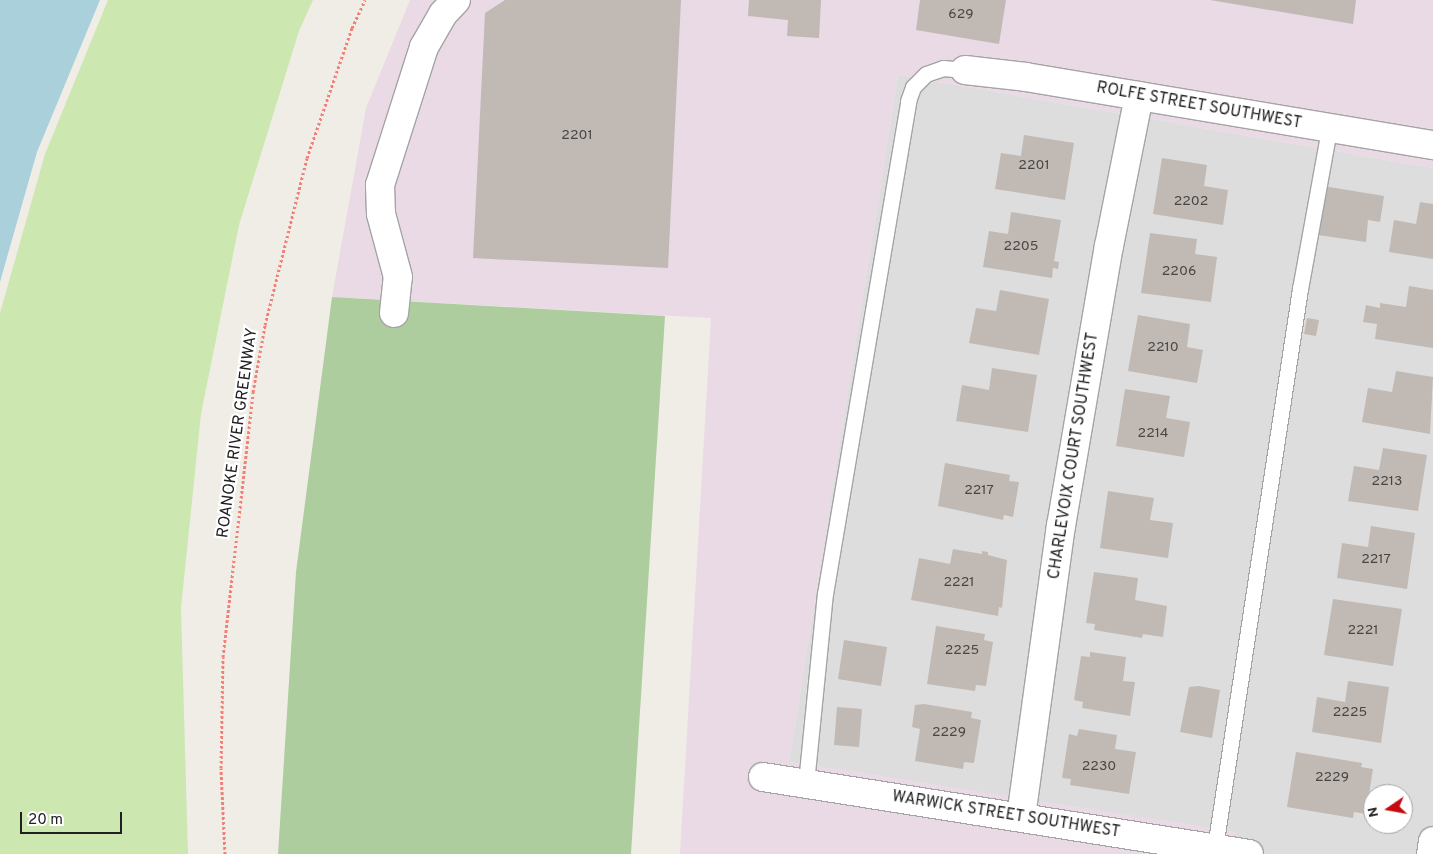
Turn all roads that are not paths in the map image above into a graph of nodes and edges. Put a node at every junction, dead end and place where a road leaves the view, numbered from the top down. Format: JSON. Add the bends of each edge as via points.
{"nodes":[{"id":1,"x":456,"y":0,"type":"edge"},
{"id":2,"x":965,"y":70,"type":"joint"},
{"id":3,"x":1139,"y":96,"type":"junction"},
{"id":4,"x":1329,"y":129,"type":"junction"},
{"id":5,"x":1433,"y":145,"type":"edge"},
{"id":6,"x":394,"y":313,"type":"dead end"},
{"id":7,"x":763,"y":777,"type":"dead end"},
{"id":8,"x":806,"y":783,"type":"junction"},
{"id":9,"x":1021,"y":818,"type":"junction"},
{"id":10,"x":1433,"y":841,"type":"edge"},
{"id":11,"x":1214,"y":851,"type":"edge"},
{"id":12,"x":1249,"y":854,"type":"edge"},
{"id":13,"x":1431,"y":854,"type":"edge"}],
"edges":[{"from":1,"to":6,"type":"street","via":[[443,14],[424,47],[380,185],[381,214],[398,277]]},
{"from":2,"to":3,"type":"street","name":"ROLFE STREET SOUTHWEST"},
{"from":2,"to":8,"type":"lane","via":[[943,68],[926,74],[913,87],[908,100],[825,594]]},
{"from":3,"to":4,"type":"street","name":"ROLFE STREET SOUTHWEST"},
{"from":3,"to":9,"type":"street","name":"CHARLEVOIX COURT SOUTHWEST","via":[[1109,246],[1061,526]]},
{"from":4,"to":5,"type":"street","name":"ROLFE STREET SOUTHWEST"},
{"from":4,"to":11,"type":"lane","via":[[1300,289]]},
{"from":7,"to":8,"type":"street","name":"WARWICK STREET SOUTHWEST"},
{"from":8,"to":9,"type":"street","name":"WARWICK STREET SOUTHWEST"},
{"from":9,"to":11,"type":"street","name":"WARWICK STREET SOUTHWEST"},
{"from":10,"to":13,"type":"street"},
{"from":11,"to":12,"type":"street","name":"WARWICK STREET SOUTHWEST"}]}
